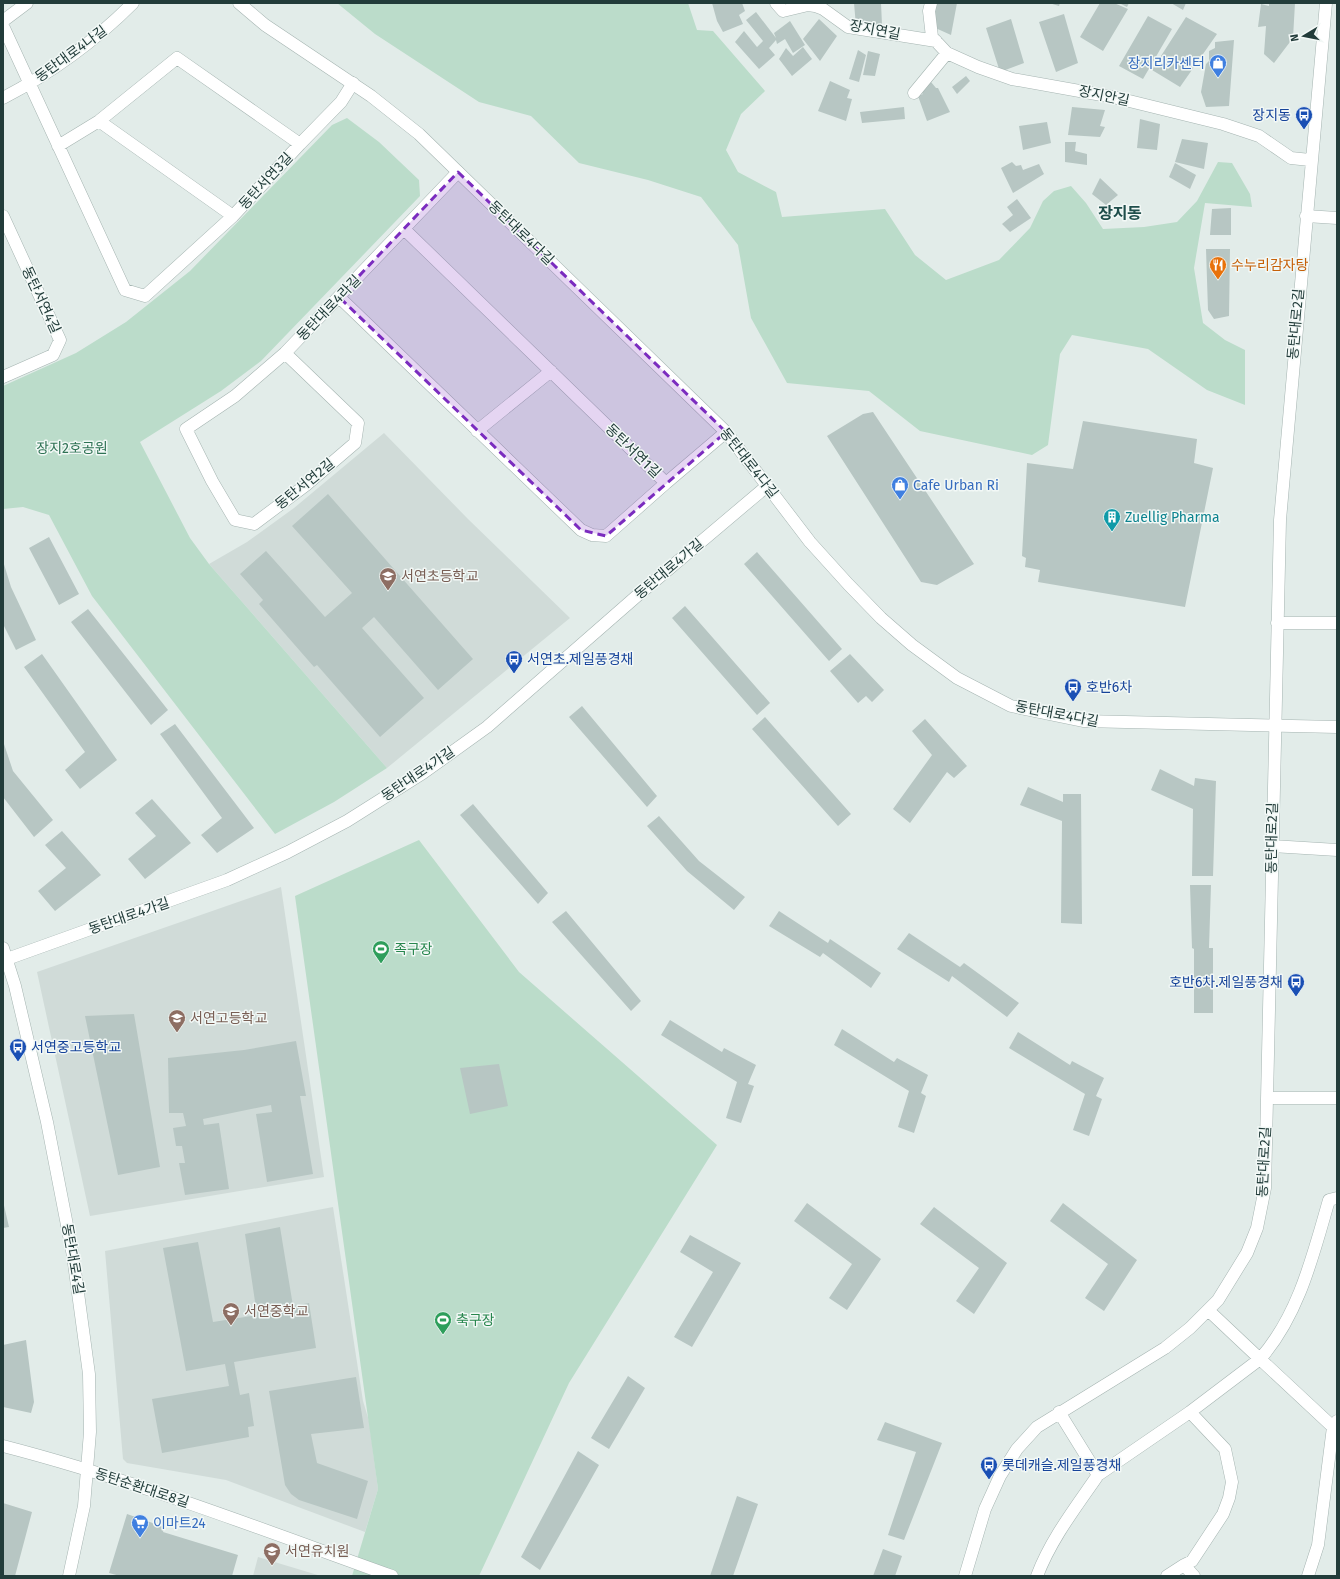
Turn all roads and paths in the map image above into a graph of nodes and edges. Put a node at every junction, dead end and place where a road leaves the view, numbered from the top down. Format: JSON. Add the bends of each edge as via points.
{"nodes":[{"id":1,"x":27,"y":3,"type":"edge"},
{"id":2,"x":133,"y":3,"type":"edge"},
{"id":3,"x":239,"y":3,"type":"edge"},
{"id":4,"x":776,"y":3,"type":"edge"},
{"id":5,"x":931,"y":3,"type":"edge"},
{"id":6,"x":1326,"y":3,"type":"edge"},
{"id":7,"x":3,"y":21,"type":"edge"},
{"id":8,"x":3,"y":26,"type":"edge"},
{"id":9,"x":936,"y":42,"type":"junction"},
{"id":10,"x":947,"y":53,"type":"junction"},
{"id":11,"x":353,"y":83,"type":"junction"},
{"id":12,"x":30,"y":84,"type":"junction"},
{"id":13,"x":914,"y":94,"type":"dead end"},
{"id":14,"x":3,"y":98,"type":"edge"},
{"id":15,"x":99,"y":121,"type":"junction"},
{"id":16,"x":300,"y":144,"type":"junction"},
{"id":17,"x":58,"y":146,"type":"junction"},
{"id":18,"x":1310,"y":160,"type":"junction"},
{"id":19,"x":458,"y":172,"type":"junction"},
{"id":20,"x":3,"y":216,"type":"edge"},
{"id":21,"x":233,"y":216,"type":"junction"},
{"id":22,"x":1306,"y":216,"type":"junction"},
{"id":23,"x":1337,"y":218,"type":"edge"},
{"id":24,"x":404,"y":229,"type":"junction"},
{"id":25,"x":339,"y":297,"type":"junction"},
{"id":26,"x":285,"y":353,"type":"junction"},
{"id":27,"x":551,"y":371,"type":"junction"},
{"id":28,"x":3,"y":377,"type":"edge"},
{"id":29,"x":186,"y":429,"type":"joint"},
{"id":30,"x":477,"y":431,"type":"junction"},
{"id":31,"x":726,"y":432,"type":"junction"},
{"id":32,"x":666,"y":484,"type":"junction"},
{"id":33,"x":768,"y":486,"type":"junction"},
{"id":34,"x":1277,"y":622,"type":"junction"},
{"id":35,"x":1337,"y":623,"type":"edge"},
{"id":36,"x":1275,"y":726,"type":"junction"},
{"id":37,"x":1337,"y":727,"type":"edge"},
{"id":38,"x":1272,"y":846,"type":"junction"},
{"id":39,"x":1337,"y":850,"type":"edge"},
{"id":40,"x":4,"y":956,"type":"edge"},
{"id":41,"x":1267,"y":1098,"type":"junction"},
{"id":42,"x":1337,"y":1098,"type":"edge"},
{"id":43,"x":1337,"y":1198,"type":"edge"},
{"id":44,"x":1208,"y":1310,"type":"junction"},
{"id":45,"x":1260,"y":1359,"type":"junction"},
{"id":46,"x":1059,"y":1412,"type":"junction"},
{"id":47,"x":1190,"y":1412,"type":"junction"},
{"id":48,"x":1335,"y":1424,"type":"edge"},
{"id":49,"x":3,"y":1446,"type":"edge"},
{"id":50,"x":87,"y":1470,"type":"junction"},
{"id":51,"x":1098,"y":1475,"type":"junction"},
{"id":52,"x":1184,"y":1565,"type":"junction"},
{"id":53,"x":69,"y":1576,"type":"edge"},
{"id":54,"x":392,"y":1576,"type":"edge"},
{"id":55,"x":965,"y":1576,"type":"edge"},
{"id":56,"x":1037,"y":1576,"type":"edge"},
{"id":57,"x":1166,"y":1576,"type":"edge"},
{"id":58,"x":1194,"y":1576,"type":"edge"},
{"id":59,"x":1308,"y":1576,"type":"edge"}],
"edges":[{"from":1,"to":7,"type":"street"},
{"from":2,"to":12,"type":"street","name":"동탄대로4나길","via":[[78,53]]},
{"from":3,"to":11,"type":"street","name":"동탄대로4다길","via":[[265,25]]},
{"from":4,"to":9,"type":"street","name":"장지연길","via":[[783,11],[808,5],[815,6],[848,27]]},
{"from":5,"to":9,"type":"street","name":"장지안길","via":[[929,11],[932,37]]},
{"from":6,"to":18,"type":"street","name":"동탄대로2길"},
{"from":8,"to":12,"type":"street","name":"동탄서연3길"},
{"from":9,"to":10,"type":"street","name":"장지안길"},
{"from":10,"to":13,"type":"street"},
{"from":10,"to":18,"type":"street","name":"장지안길","via":[[1012,79],[1113,97],[1223,124],[1259,136],[1291,158]]},
{"from":11,"to":16,"type":"street","via":[[341,102]]},
{"from":11,"to":19,"type":"street","name":"동탄대로4다길","via":[[419,134]]},
{"from":12,"to":14,"type":"street","name":"동탄대로4나길"},
{"from":12,"to":17,"type":"street","name":"동탄서연3길"},
{"from":15,"to":16,"type":"street","name":"동탄서연3길","via":[[177,58]]},
{"from":15,"to":17,"type":"street","name":"동탄서연3길"},
{"from":15,"to":21,"type":"street"},
{"from":16,"to":21,"type":"street","name":"동탄서연3길"},
{"from":17,"to":21,"type":"street","name":"동탄서연3길","via":[[124,290],[145,296]]},
{"from":18,"to":22,"type":"street","name":"동탄대로2길"},
{"from":19,"to":24,"type":"street","name":"동탄대로4라길"},
{"from":19,"to":31,"type":"street","name":"동탄대로4다길"},
{"from":20,"to":28,"type":"street","name":"동탄서연4길","via":[[60,340],[53,355]]},
{"from":22,"to":23,"type":"street"},
{"from":22,"to":34,"type":"street","name":"동탄대로2길","via":[[1280,520]]},
{"from":24,"to":25,"type":"street","name":"동탄대로4라길"},
{"from":24,"to":27,"type":"street","name":"동탄서연1길"},
{"from":25,"to":26,"type":"street","name":"동탄대로4라길"},
{"from":25,"to":30,"type":"street","name":"동탄서연1길"},
{"from":26,"to":29,"type":"street","name":"동탄대로4라길","via":[[235,396]]},
{"from":26,"to":29,"type":"street","name":"동탄서연2길","via":[[358,423],[355,443],[306,485],[254,524],[236,520],[212,481]]},
{"from":27,"to":30,"type":"street"},
{"from":27,"to":32,"type":"street","name":"동탄서연1길"},
{"from":30,"to":32,"type":"street","name":"동탄서연1길","via":[[581,530],[592,535],[606,536]]},
{"from":31,"to":32,"type":"street"},
{"from":31,"to":33,"type":"street","name":"동탄대로4다길"},
{"from":33,"to":36,"type":"street","name":"동탄대로4다길","via":[[810,542],[881,618],[912,645],[976,690],[1011,706],[1083,721]]},
{"from":33,"to":40,"type":"street","name":"동탄대로4가길","via":[[487,726],[422,773],[347,821],[227,880]]},
{"from":34,"to":35,"type":"street"},
{"from":34,"to":36,"type":"street","name":"동탄대로2길"},
{"from":36,"to":37,"type":"street","name":"동탄대로4다길"},
{"from":36,"to":38,"type":"street","name":"동탄대로2길"},
{"from":38,"to":39,"type":"street"},
{"from":38,"to":41,"type":"street","name":"동탄대로2길"},
{"from":40,"to":50,"type":"street","name":"동탄대로4길","via":[[47,1122],[81,1309],[89,1374],[90,1432]]},
{"from":41,"to":42,"type":"street"},
{"from":41,"to":44,"type":"street","name":"동탄대로2길","via":[[1265,1188],[1258,1228],[1247,1253],[1218,1300]]},
{"from":43,"to":45,"type":"street","via":[[1329,1200],[1308,1272],[1275,1342]]},
{"from":44,"to":45,"type":"street"},
{"from":44,"to":46,"type":"street","name":"동탄대로2길","via":[[1165,1348]]},
{"from":45,"to":47,"type":"street"},
{"from":45,"to":48,"type":"street"},
{"from":46,"to":51,"type":"street"},
{"from":46,"to":55,"type":"street","name":"동탄대로2길","via":[[1036,1427],[1017,1449],[1000,1476],[985,1509]]},
{"from":47,"to":51,"type":"street"},
{"from":47,"to":52,"type":"street","via":[[1225,1449],[1232,1482],[1223,1514],[1192,1561]]},
{"from":48,"to":59,"type":"street","via":[[1318,1545]]},
{"from":49,"to":50,"type":"street","name":"동탄순환대로8길"},
{"from":50,"to":53,"type":"street","name":"동탄대로4길","via":[[84,1506]]},
{"from":50,"to":54,"type":"street","name":"동탄순환대로8길","via":[[143,1487]]},
{"from":51,"to":56,"type":"street","via":[[1065,1521]]},
{"from":52,"to":57,"type":"street"},
{"from":52,"to":58,"type":"street"}]}
